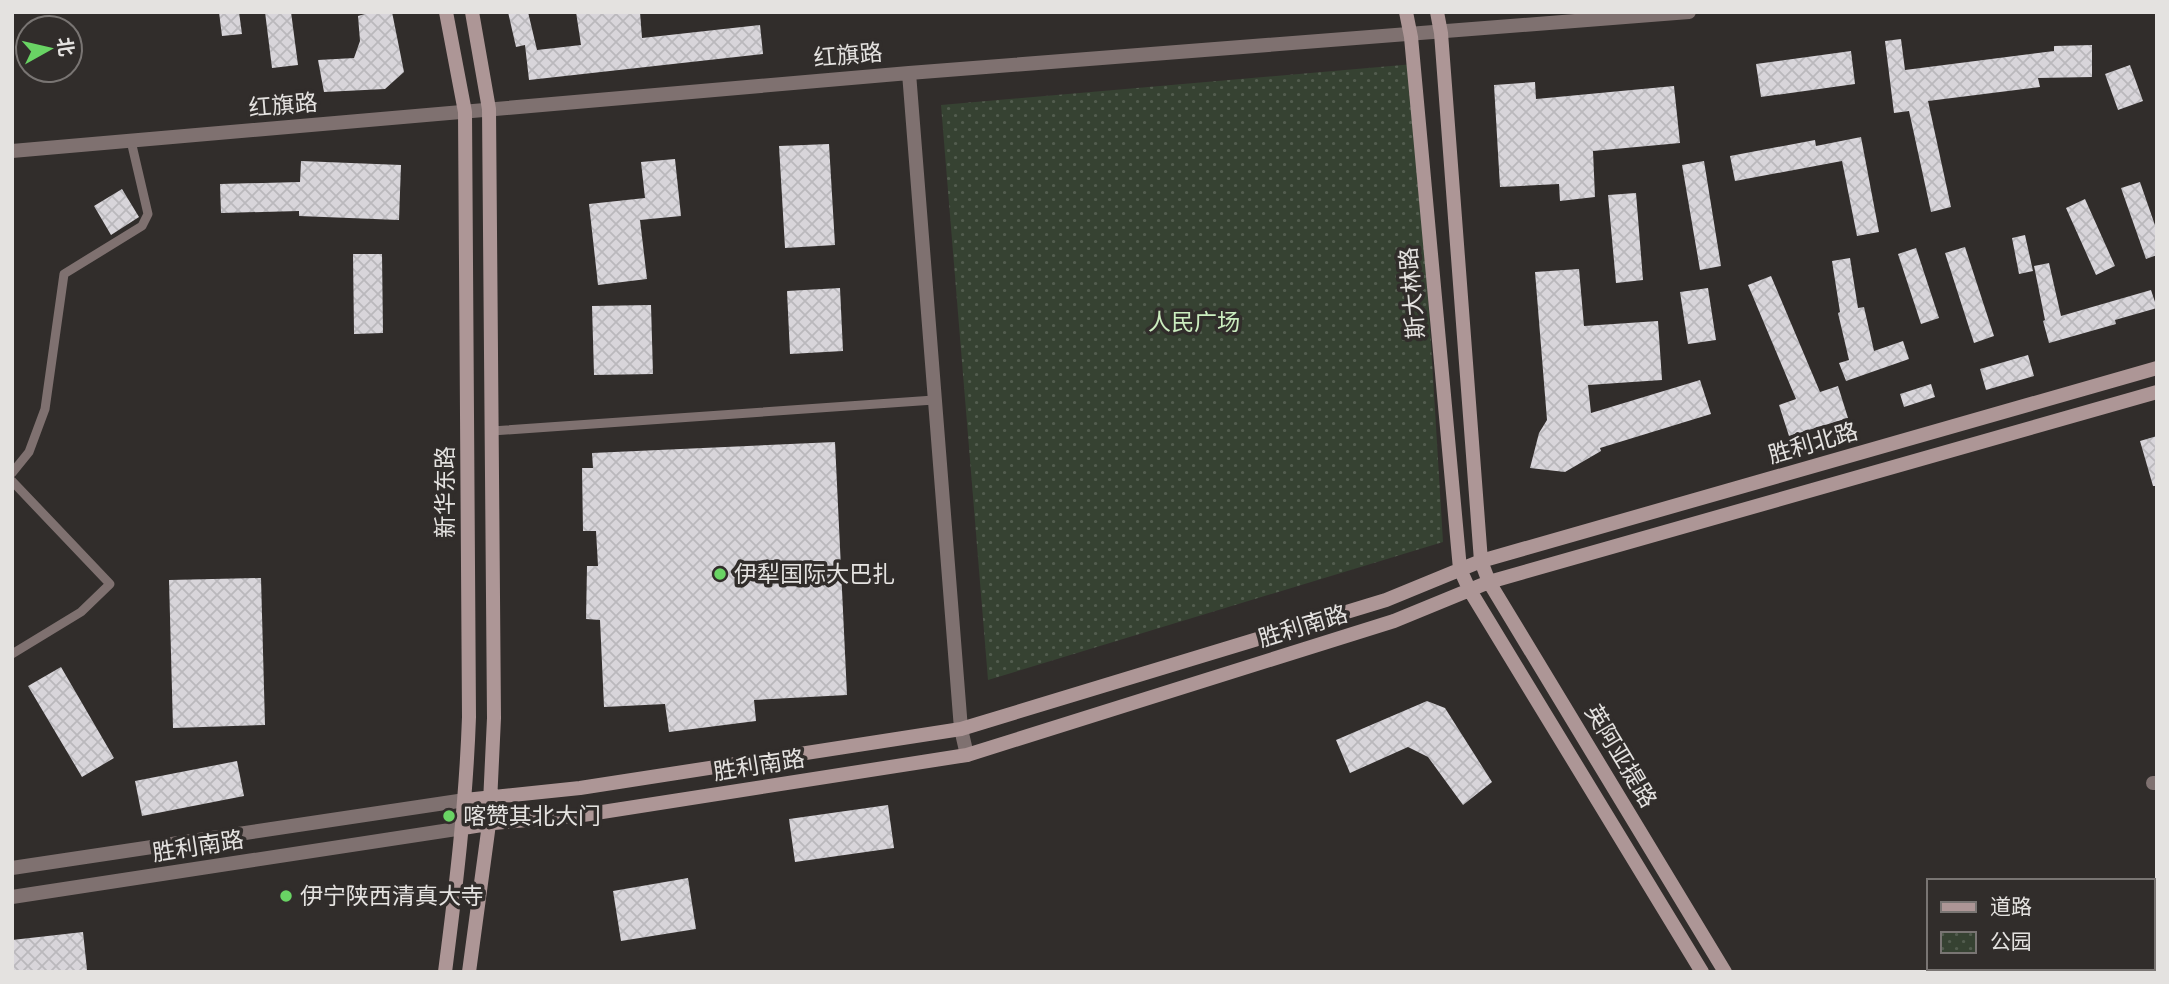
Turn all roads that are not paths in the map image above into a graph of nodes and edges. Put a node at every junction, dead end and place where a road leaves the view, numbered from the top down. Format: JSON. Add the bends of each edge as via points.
{"nodes":[{"id":1,"x":446,"y":12,"type":"edge"},
{"id":2,"x":472,"y":12,"type":"edge"},
{"id":3,"x":1406,"y":12,"type":"edge"},
{"id":4,"x":1437,"y":12,"type":"edge"},
{"id":5,"x":1689,"y":12,"type":"edge"},
{"id":6,"x":1441,"y":33,"type":"junction"},
{"id":7,"x":1411,"y":35,"type":"junction"},
{"id":8,"x":909,"y":73,"type":"junction"},
{"id":9,"x":489,"y":109,"type":"junction"},
{"id":10,"x":465,"y":112,"type":"junction"},
{"id":11,"x":131,"y":141,"type":"junction"},
{"id":12,"x":12,"y":151,"type":"edge"},
{"id":13,"x":2157,"y":368,"type":"edge"},
{"id":14,"x":2157,"y":393,"type":"edge"},
{"id":15,"x":934,"y":400,"type":"junction"},
{"id":16,"x":492,"y":431,"type":"junction"},
{"id":17,"x":12,"y":472,"type":"edge"},
{"id":18,"x":12,"y":481,"type":"edge"},
{"id":19,"x":1481,"y":561,"type":"junction"},
{"id":20,"x":1460,"y":569,"type":"junction"},
{"id":21,"x":1489,"y":582,"type":"junction"},
{"id":22,"x":1469,"y":589,"type":"junction"},
{"id":23,"x":12,"y":654,"type":"edge"},
{"id":24,"x":961,"y":729,"type":"junction"},
{"id":25,"x":967,"y":755,"type":"junction"},
{"id":26,"x":490,"y":797,"type":"junction"},
{"id":27,"x":466,"y":800,"type":"junction"},
{"id":28,"x":489,"y":824,"type":"junction"},
{"id":29,"x":463,"y":828,"type":"junction"},
{"id":30,"x":12,"y":868,"type":"edge"},
{"id":31,"x":12,"y":897,"type":"edge"},
{"id":32,"x":445,"y":972,"type":"edge"},
{"id":33,"x":469,"y":972,"type":"edge"},
{"id":34,"x":1702,"y":972,"type":"edge"},
{"id":35,"x":1725,"y":972,"type":"edge"}],
"edges":[{"from":1,"to":10,"type":"main road","name":"新华东路"},
{"from":2,"to":9,"type":"main road","name":"新华东路"},
{"from":3,"to":7,"type":"main road","name":"斯大林路"},
{"from":4,"to":6,"type":"main road"},
{"from":5,"to":6,"type":"street","name":"红旗路"},
{"from":6,"to":7,"type":"street","name":"红旗路"},
{"from":6,"to":19,"type":"main road"},
{"from":7,"to":8,"type":"street","name":"红旗路"},
{"from":7,"to":20,"type":"main road","name":"斯大林路"},
{"from":8,"to":9,"type":"street","name":"红旗路"},
{"from":8,"to":15,"type":"street"},
{"from":9,"to":10,"type":"street","name":"红旗路"},
{"from":9,"to":16,"type":"main road","name":"新华东路"},
{"from":10,"to":11,"type":"street","name":"红旗路"},
{"from":10,"to":27,"type":"main road","name":"新华东路"},
{"from":11,"to":12,"type":"street","name":"红旗路"},
{"from":11,"to":17,"type":"lane","via":[[148,214],[142,226],[64,274],[45,409],[29,452]]},
{"from":13,"to":19,"type":"main road","name":"胜利北路"},
{"from":14,"to":21,"type":"main road","name":"胜利北路"},
{"from":15,"to":16,"type":"lane"},
{"from":15,"to":24,"type":"street"},
{"from":16,"to":26,"type":"main road","name":"新华东路","via":[[494,718]]},
{"from":18,"to":23,"type":"lane","via":[[110,584],[81,612]]},
{"from":19,"to":20,"type":"main road","name":"胜利南路"},
{"from":19,"to":21,"type":"main road","name":"英阿亚提路"},
{"from":20,"to":22,"type":"main road","name":"英阿亚提路"},
{"from":20,"to":24,"type":"main road","name":"胜利南路","via":[[1386,600]]},
{"from":21,"to":22,"type":"main road","name":"胜利南路"},
{"from":21,"to":35,"type":"main road","name":"英阿亚提路"},
{"from":22,"to":25,"type":"main road","name":"胜利南路","via":[[1394,621]]},
{"from":22,"to":34,"type":"main road","name":"英阿亚提路"},
{"from":24,"to":25,"type":"street"},
{"from":24,"to":26,"type":"main road","name":"胜利南路","via":[[580,788]]},
{"from":25,"to":28,"type":"main road","name":"胜利南路","via":[[583,815]]},
{"from":26,"to":27,"type":"main road","name":"胜利南路"},
{"from":26,"to":28,"type":"main road","name":"新华东路"},
{"from":27,"to":29,"type":"main road","name":"新华东路"},
{"from":27,"to":30,"type":"street","name":"胜利南路"},
{"from":28,"to":29,"type":"main road","name":"胜利南路"},
{"from":28,"to":33,"type":"main road","name":"新华东路"},
{"from":29,"to":31,"type":"street","name":"胜利南路"},
{"from":29,"to":32,"type":"main road","name":"新华东路"}]}
